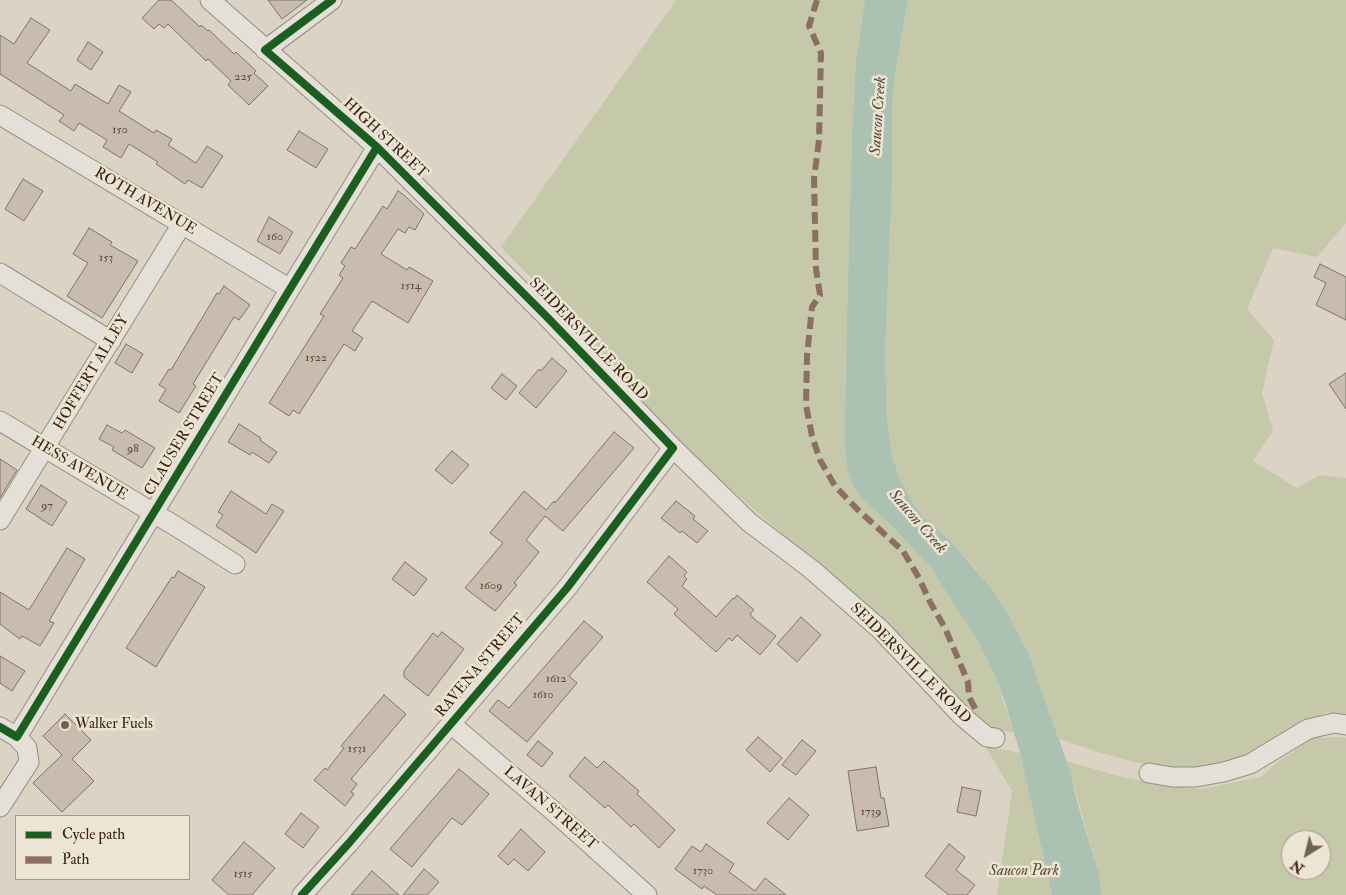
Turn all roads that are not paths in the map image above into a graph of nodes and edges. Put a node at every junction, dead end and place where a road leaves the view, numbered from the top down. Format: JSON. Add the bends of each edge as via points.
{"nodes":[{"id":1,"x":210,"y":0,"type":"edge"},
{"id":2,"x":332,"y":0,"type":"edge"},
{"id":3,"x":265,"y":50,"type":"junction"},
{"id":4,"x":0,"y":115,"type":"edge"},
{"id":5,"x":377,"y":148,"type":"junction"},
{"id":6,"x":182,"y":224,"type":"junction"},
{"id":7,"x":482,"y":252,"type":"joint"},
{"id":8,"x":0,"y":273,"type":"edge"},
{"id":9,"x":290,"y":289,"type":"junction"},
{"id":10,"x":111,"y":341,"type":"junction"},
{"id":11,"x":0,"y":421,"type":"edge"},
{"id":12,"x":673,"y":448,"type":"junction"},
{"id":13,"x":46,"y":449,"type":"junction"},
{"id":14,"x":154,"y":514,"type":"junction"},
{"id":15,"x":0,"y":520,"type":"edge"},
{"id":16,"x":235,"y":564,"type":"dead end"},
{"id":17,"x":451,"y":724,"type":"junction"},
{"id":18,"x":1346,"y":725,"type":"edge"},
{"id":19,"x":0,"y":727,"type":"edge"},
{"id":20,"x":17,"y":737,"type":"junction"},
{"id":21,"x":995,"y":738,"type":"dead end"},
{"id":22,"x":1149,"y":773,"type":"dead end"},
{"id":23,"x":0,"y":807,"type":"edge"},
{"id":24,"x":302,"y":895,"type":"edge"},
{"id":25,"x":647,"y":895,"type":"edge"}],
"edges":[{"from":1,"to":3,"type":"street","name":"HIGH STREET"},
{"from":2,"to":3,"type":"street"},
{"from":3,"to":5,"type":"street","name":"HIGH STREET"},
{"from":4,"to":6,"type":"street","name":"ROTH AVENUE"},
{"from":5,"to":7,"type":"street","name":"HIGH STREET"},
{"from":5,"to":9,"type":"street","name":"CLAUSER STREET"},
{"from":6,"to":9,"type":"street","name":"ROTH AVENUE"},
{"from":6,"to":10,"type":"street","name":"HOFFERT ALLEY"},
{"from":7,"to":12,"type":"street","name":"SEIDERSVILLE ROAD"},
{"from":8,"to":10,"type":"street"},
{"from":9,"to":14,"type":"street","name":"CLAUSER STREET"},
{"from":10,"to":13,"type":"street","name":"HOFFERT ALLEY"},
{"from":11,"to":13,"type":"street","name":"HESS AVENUE"},
{"from":12,"to":17,"type":"street","name":"RAVENA STREET","via":[[567,588]]},
{"from":12,"to":21,"type":"street","name":"SEIDERSVILLE ROAD","via":[[749,522],[811,569],[881,630],[962,716],[987,737]]},
{"from":13,"to":14,"type":"street","name":"HESS AVENUE"},
{"from":13,"to":15,"type":"street","name":"HOFFERT ALLEY"},
{"from":14,"to":16,"type":"street","name":"HESS AVENUE"},
{"from":14,"to":20,"type":"street","name":"CLAUSER STREET"},
{"from":17,"to":24,"type":"street","name":"RAVENA STREET"},
{"from":17,"to":25,"type":"street","name":"LAVAN STREET"},
{"from":18,"to":22,"type":"street","via":[[1334,723],[1308,729],[1250,764],[1224,772],[1196,777]]},
{"from":19,"to":20,"type":"street"},
{"from":20,"to":23,"type":"street","via":[[27,748],[29,762]]}]}
